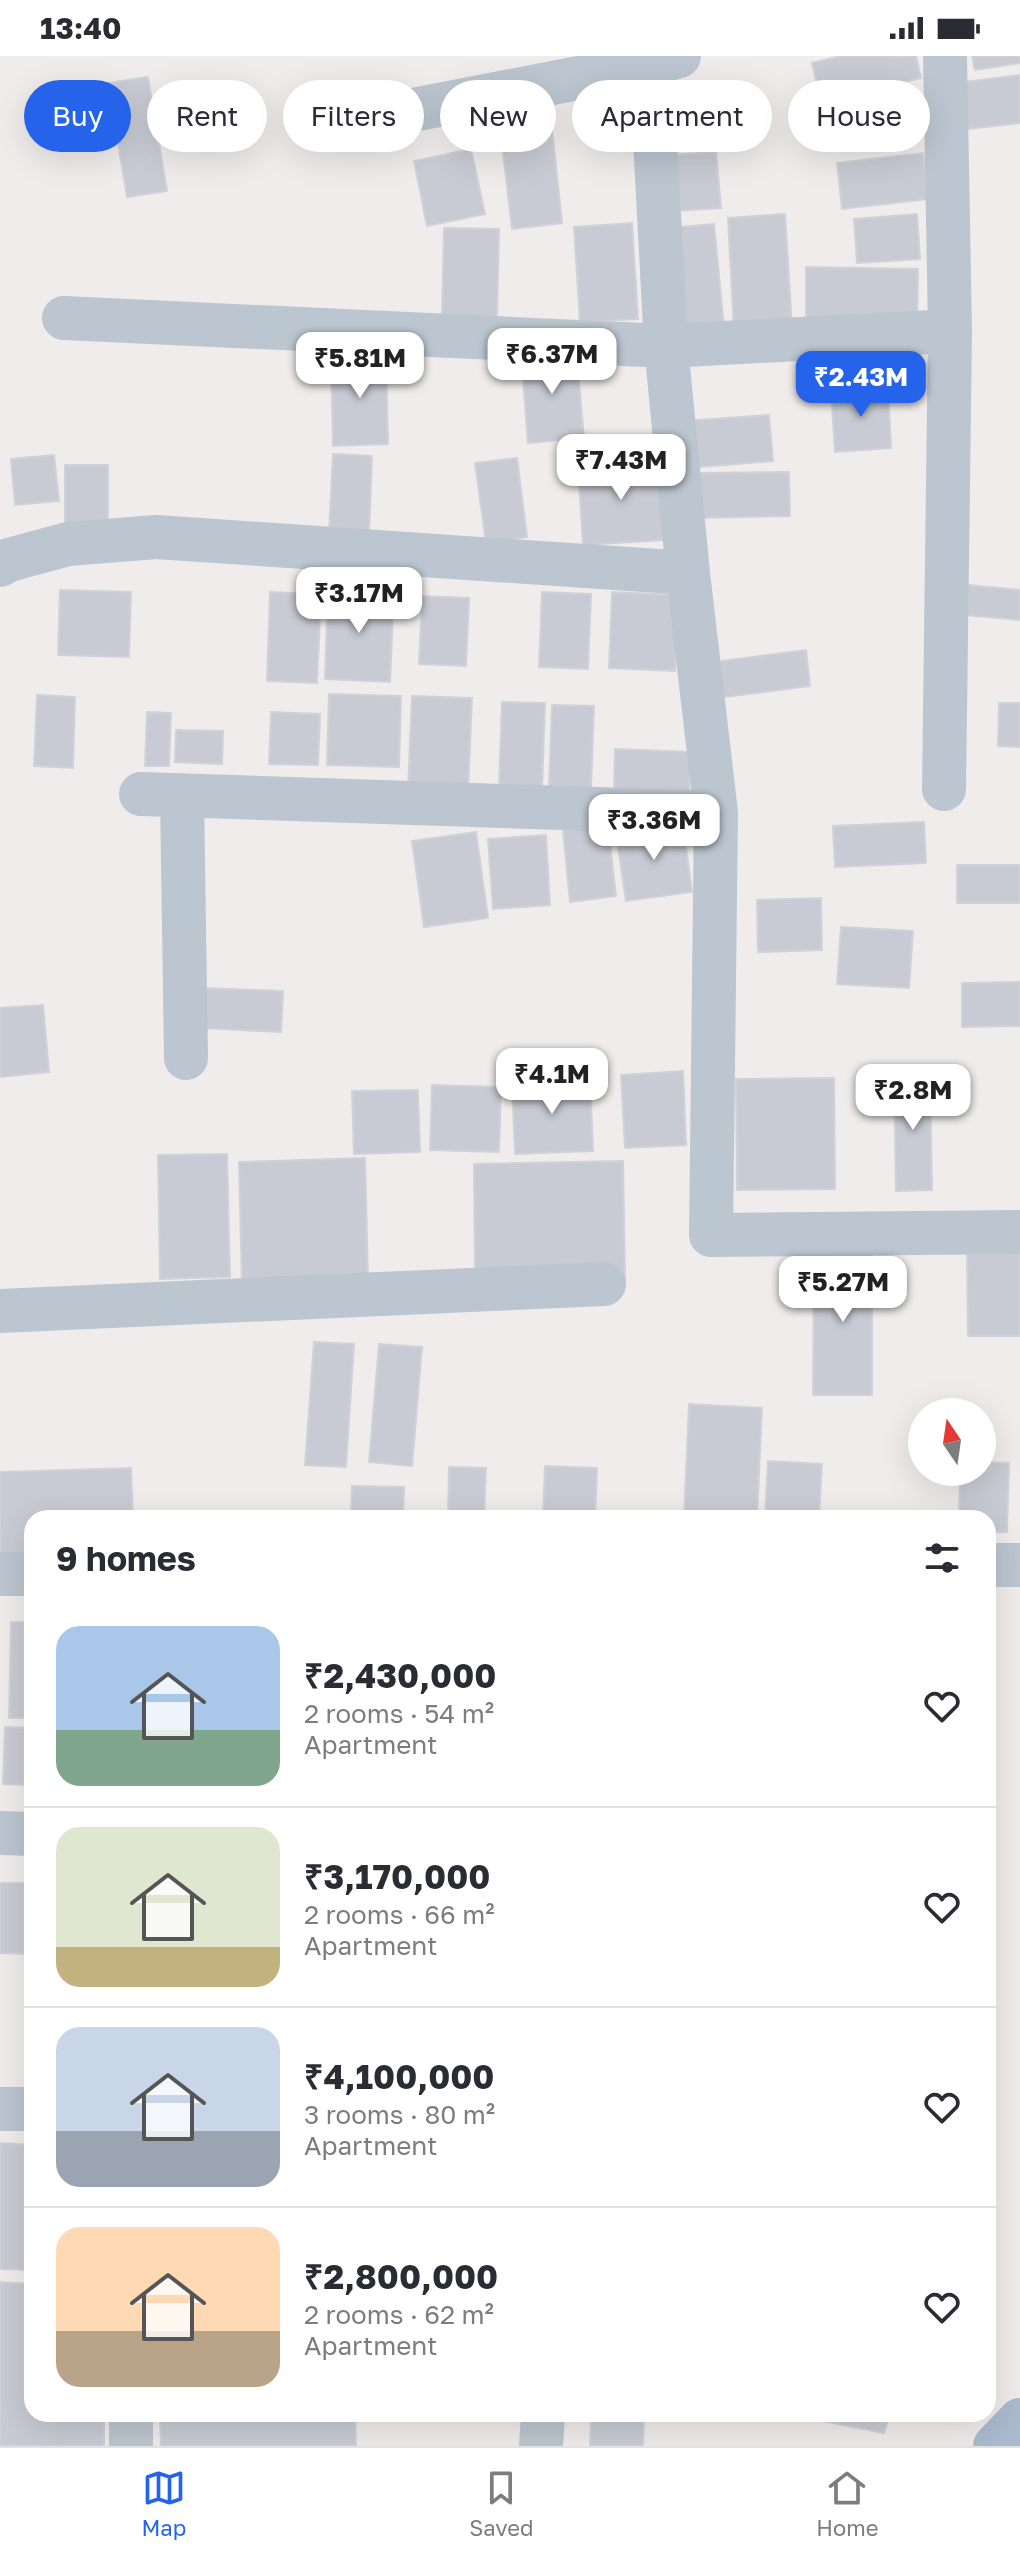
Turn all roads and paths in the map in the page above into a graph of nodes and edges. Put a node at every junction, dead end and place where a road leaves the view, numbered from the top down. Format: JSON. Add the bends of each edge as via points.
{"nodes":[{"id":1,"x":945,"y":56,"type":"edge"},
{"id":2,"x":665,"y":60,"type":"edge"},
{"id":3,"x":424,"y":108,"type":"edge"},
{"id":4,"x":64,"y":318,"type":"dead end"},
{"id":5,"x":950,"y":331,"type":"junction"},
{"id":6,"x":666,"y":346,"type":"junction"},
{"id":7,"x":0,"y":565,"type":"edge"},
{"id":8,"x":688,"y":573,"type":"junction"},
{"id":9,"x":944,"y":789,"type":"dead end"},
{"id":10,"x":716,"y":813,"type":"junction"},
{"id":11,"x":186,"y":1058,"type":"dead end"},
{"id":12,"x":1020,"y":1232,"type":"edge"},
{"id":13,"x":604,"y":1284,"type":"dead end"},
{"id":14,"x":0,"y":1311,"type":"edge"},
{"id":15,"x":996,"y":1565,"type":"edge"},
{"id":16,"x":1020,"y":1565,"type":"edge"},
{"id":17,"x":0,"y":1574,"type":"edge"},
{"id":18,"x":24,"y":1574,"type":"edge"},
{"id":19,"x":0,"y":1833,"type":"edge"},
{"id":20,"x":24,"y":1834,"type":"edge"},
{"id":21,"x":24,"y":2084,"type":"edge"},
{"id":22,"x":0,"y":2085,"type":"edge"},
{"id":23,"x":0,"y":2109,"type":"edge"},
{"id":24,"x":24,"y":2109,"type":"edge"},
{"id":25,"x":1020,"y":2420,"type":"edge"},
{"id":26,"x":131,"y":2422,"type":"edge"},
{"id":27,"x":542,"y":2422,"type":"edge"},
{"id":28,"x":131,"y":2446,"type":"edge"},
{"id":29,"x":541,"y":2446,"type":"edge"},
{"id":30,"x":995,"y":2446,"type":"edge"}],
"edges":[{"from":1,"to":5,"type":"street"},
{"from":2,"to":3,"type":"street"},
{"from":2,"to":6,"type":"street"},
{"from":4,"to":6,"type":"street"},
{"from":5,"to":6,"type":"street"},
{"from":5,"to":9,"type":"street"},
{"from":6,"to":8,"type":"street"},
{"from":7,"to":8,"type":"street","via":[[68,544],[156,537]]},
{"from":8,"to":10,"type":"street"},
{"from":10,"to":11,"type":"street","via":[[162,794]]},
{"from":10,"to":12,"type":"street","via":[[711,1235]]},
{"from":13,"to":14,"type":"street"},
{"from":15,"to":16,"type":"street"},
{"from":17,"to":18,"type":"street"},
{"from":19,"to":20,"type":"street"},
{"from":21,"to":22,"type":"street"},
{"from":23,"to":24,"type":"street"},
{"from":25,"to":30,"type":"main road"},
{"from":26,"to":28,"type":"street"},
{"from":27,"to":29,"type":"street"}]}
